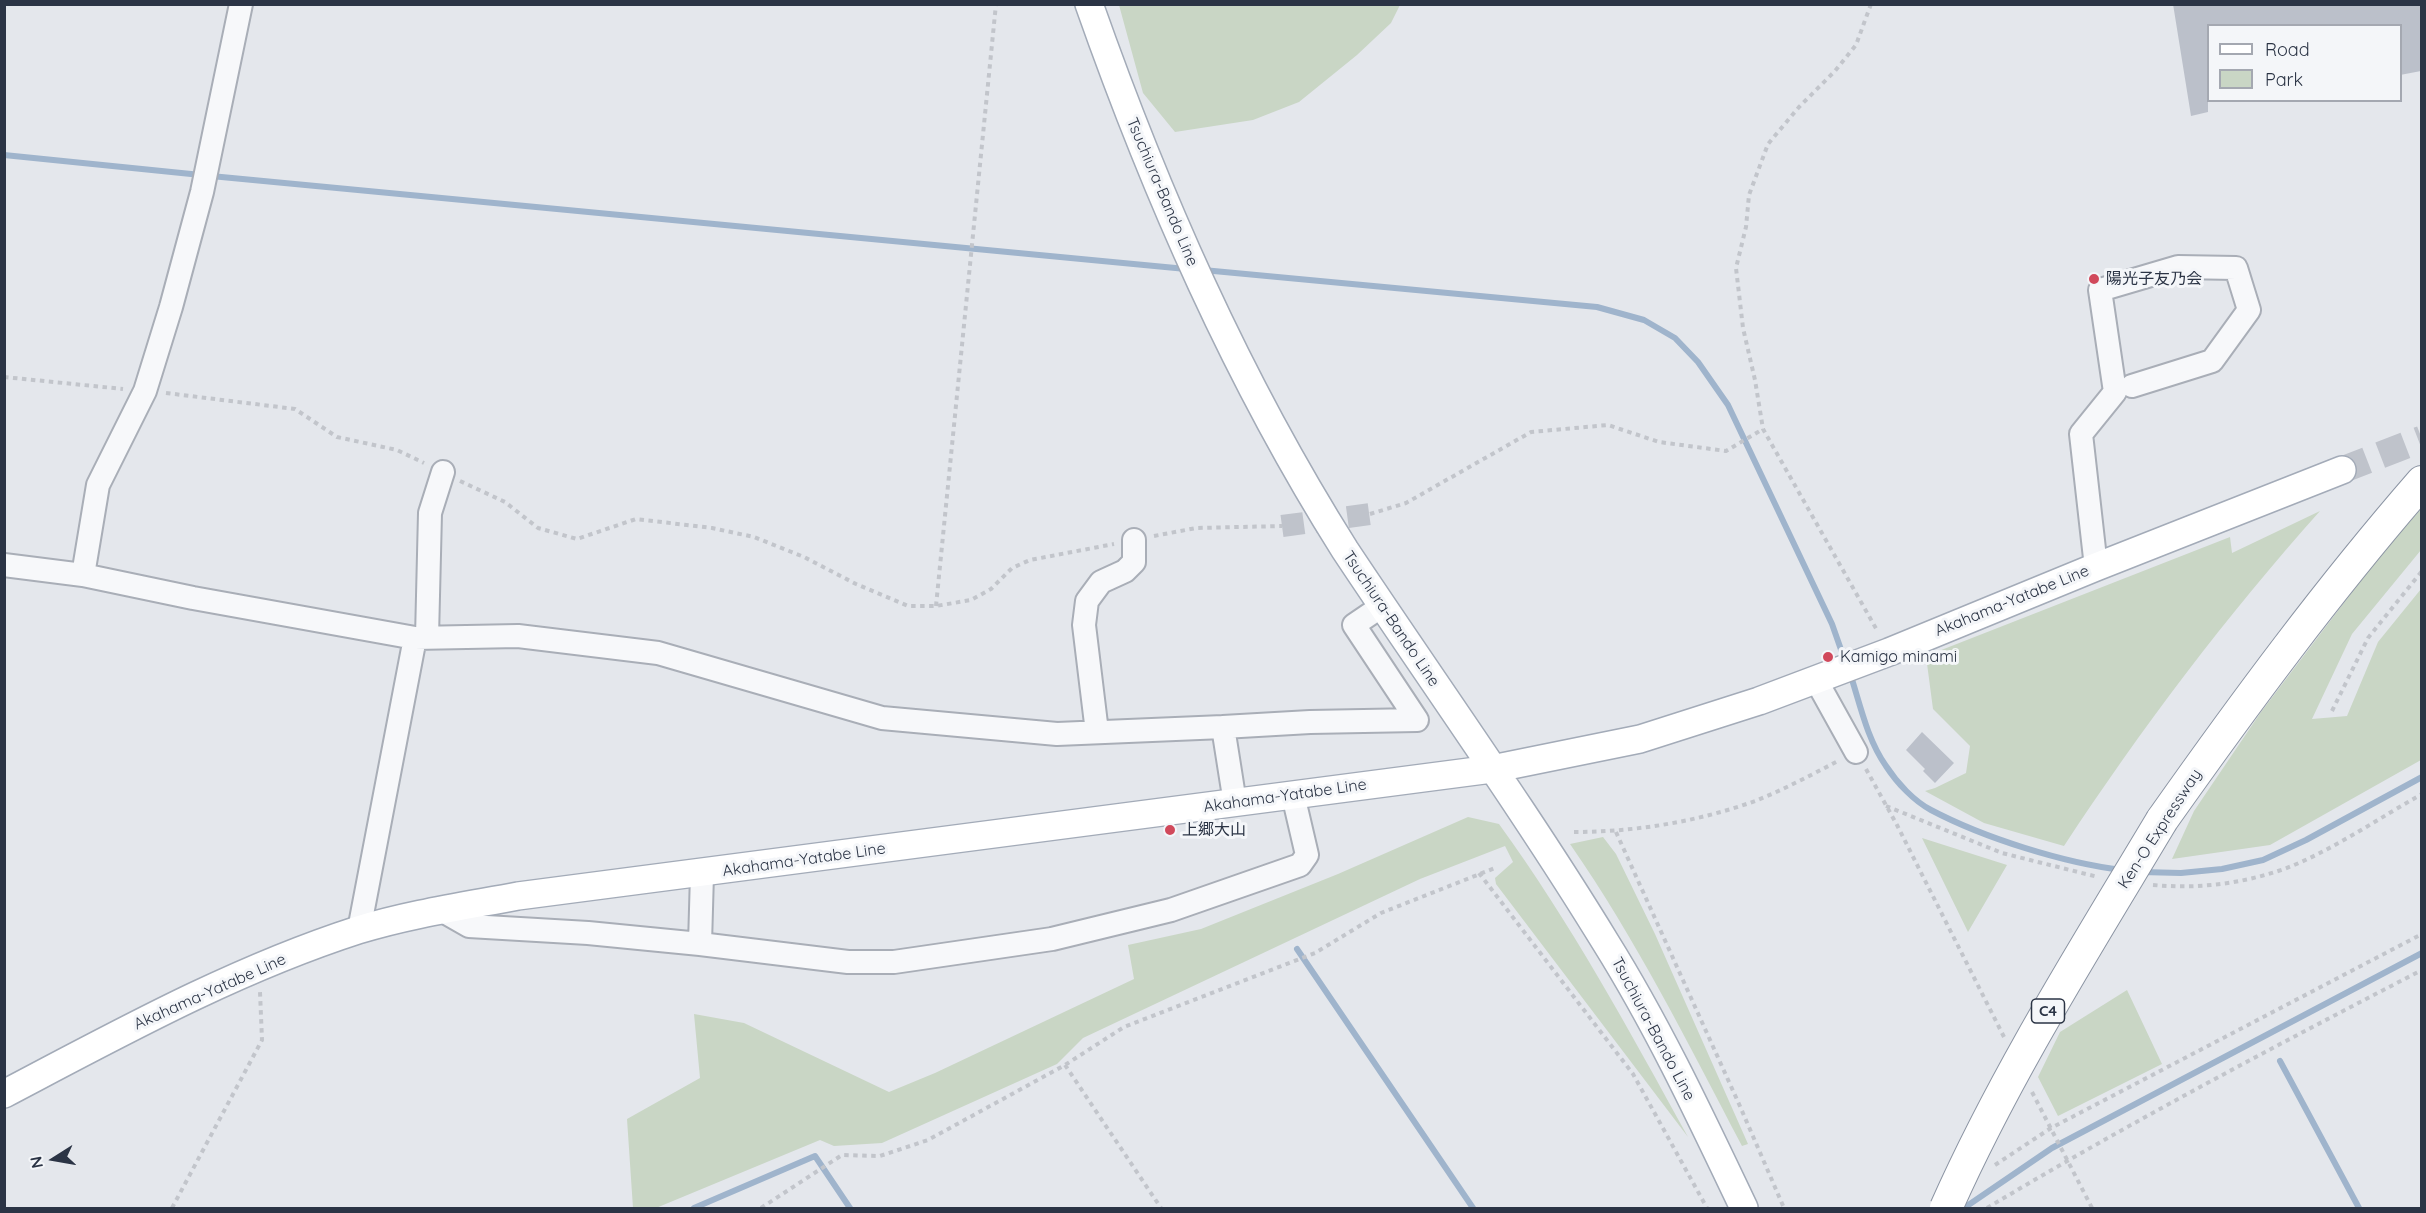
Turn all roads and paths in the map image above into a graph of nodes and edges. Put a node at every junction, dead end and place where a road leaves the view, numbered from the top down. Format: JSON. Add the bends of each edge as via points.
{"nodes":[{"id":1,"x":241,"y":4,"type":"edge"},
{"id":2,"x":996,"y":4,"type":"edge"},
{"id":3,"x":1089,"y":4,"type":"edge"},
{"id":4,"x":1870,"y":4,"type":"edge"},
{"id":5,"x":4,"y":377,"type":"edge"},
{"id":6,"x":2132,"y":386,"type":"dead end"},
{"id":7,"x":145,"y":391,"type":"junction"},
{"id":8,"x":1763,"y":429,"type":"junction"},
{"id":9,"x":2342,"y":470,"type":"tunnel mouth"},
{"id":10,"x":443,"y":472,"type":"junction"},
{"id":11,"x":2421,"y":482,"type":"edge"},
{"id":12,"x":1370,"y":514,"type":"tunnel mouth"},
{"id":13,"x":1282,"y":526,"type":"tunnel mouth"},
{"id":14,"x":1134,"y":540,"type":"junction"},
{"id":15,"x":4,"y":565,"type":"edge"},
{"id":16,"x":2096,"y":567,"type":"junction"},
{"id":17,"x":2421,"y":571,"type":"edge"},
{"id":18,"x":83,"y":575,"type":"junction"},
{"id":19,"x":936,"y":606,"type":"junction"},
{"id":20,"x":1382,"y":606,"type":"junction"},
{"id":21,"x":421,"y":638,"type":"junction"},
{"id":22,"x":1889,"y":651,"type":"junction"},
{"id":23,"x":1816,"y":680,"type":"junction"},
{"id":24,"x":2332,"y":711,"type":"dead end"},
{"id":25,"x":1223,"y":727,"type":"junction"},
{"id":26,"x":1097,"y":732,"type":"junction"},
{"id":27,"x":1856,"y":752,"type":"junction"},
{"id":28,"x":1492,"y":769,"type":"junction"},
{"id":29,"x":2421,"y":794,"type":"edge"},
{"id":30,"x":1293,"y":795,"type":"junction"},
{"id":31,"x":1234,"y":803,"type":"junction"},
{"id":32,"x":2376,"y":819,"type":"dead end"},
{"id":33,"x":1574,"y":832,"type":"dead end"},
{"id":34,"x":1616,"y":832,"type":"junction"},
{"id":35,"x":1495,"y":868,"type":"dead end"},
{"id":36,"x":1479,"y":873,"type":"junction"},
{"id":37,"x":702,"y":874,"type":"junction"},
{"id":38,"x":441,"y":910,"type":"junction"},
{"id":39,"x":359,"y":930,"type":"junction"},
{"id":40,"x":2421,"y":934,"type":"edge"},
{"id":41,"x":700,"y":944,"type":"junction"},
{"id":42,"x":259,"y":966,"type":"junction"},
{"id":43,"x":2421,"y":970,"type":"edge"},
{"id":44,"x":2008,"y":1045,"type":"dead end"},
{"id":45,"x":1065,"y":1065,"type":"junction"},
{"id":46,"x":2030,"y":1086,"type":"dead end"},
{"id":47,"x":4,"y":1094,"type":"edge"},
{"id":48,"x":2051,"y":1128,"type":"junction"},
{"id":49,"x":2068,"y":1160,"type":"junction"},
{"id":50,"x":172,"y":1209,"type":"edge"},
{"id":51,"x":761,"y":1209,"type":"edge"},
{"id":52,"x":1161,"y":1209,"type":"edge"},
{"id":53,"x":1707,"y":1209,"type":"edge"},
{"id":54,"x":1744,"y":1209,"type":"edge"},
{"id":55,"x":1784,"y":1209,"type":"edge"},
{"id":56,"x":1946,"y":1209,"type":"edge"},
{"id":57,"x":1987,"y":1209,"type":"edge"},
{"id":58,"x":2092,"y":1209,"type":"edge"}],
"edges":[{"from":1,"to":7,"type":"street","via":[[202,192]]},
{"from":2,"to":19,"type":"path"},
{"from":3,"to":20,"type":"main road","name":"Tsuchiura-Bando Line","via":[[1142,146],[1216,316],[1318,508]]},
{"from":4,"to":8,"type":"path","via":[[1856,45],[1768,144],[1749,195],[1736,268],[1743,328]]},
{"from":5,"to":7,"type":"path"},
{"from":6,"to":16,"type":"street","via":[[2212,361],[2249,310],[2236,268],[2178,267],[2100,290],[2115,392],[2081,434]]},
{"from":7,"to":10,"type":"path","via":[[295,409],[337,437],[397,450]]},
{"from":7,"to":18,"type":"street","via":[[98,484]]},
{"from":8,"to":12,"type":"path","via":[[1726,451],[1659,442],[1608,425],[1530,432],[1406,503]]},
{"from":8,"to":22,"type":"path"},
{"from":9,"to":16,"type":"main road","name":"Akahama-Yatabe Line"},
{"from":10,"to":19,"type":"path","via":[[505,502],[538,528],[577,539],[636,519],[712,528],[754,537],[908,606]]},
{"from":10,"to":21,"type":"street","via":[[430,513]]},
{"from":11,"to":56,"type":"highway","name":"Ken-O Expressway","number":"C4","bridge":true,"via":[[2254,689],[2162,820],[2053,1003]]},
{"from":13,"to":14,"type":"path","via":[[1196,528]]},
{"from":14,"to":19,"type":"path","via":[[1030,560],[1012,568],[991,589],[971,600]]},
{"from":14,"to":26,"type":"street","via":[[1134,562],[1125,571],[1101,582],[1086,601],[1084,624]]},
{"from":15,"to":18,"type":"street"},
{"from":16,"to":22,"type":"main road","name":"Akahama-Yatabe Line"},
{"from":17,"to":24,"type":"path","via":[[2368,638]]},
{"from":18,"to":21,"type":"street"},
{"from":20,"to":25,"type":"street","via":[[1354,625],[1417,720]]},
{"from":20,"to":28,"type":"main road","name":"Tsuchiura-Bando Line"},
{"from":21,"to":26,"type":"street","via":[[518,636],[658,653],[882,718],[1057,734]]},
{"from":21,"to":39,"type":"street"},
{"from":22,"to":23,"type":"main road","name":"Akahama-Yatabe Line"},
{"from":23,"to":27,"type":"street"},
{"from":23,"to":28,"type":"main road","name":"Akahama-Yatabe Line","via":[[1640,739]]},
{"from":25,"to":26,"type":"street"},
{"from":25,"to":31,"type":"street"},
{"from":27,"to":34,"type":"path","via":[[1755,801],[1679,822]]},
{"from":27,"to":44,"type":"path"},
{"from":28,"to":30,"type":"main road","name":"Akahama-Yatabe Line"},
{"from":28,"to":54,"type":"main road","name":"Tsuchiura-Bando Line","via":[[1607,944],[1671,1056]]},
{"from":29,"to":32,"type":"path"},
{"from":30,"to":31,"type":"main road","name":"Akahama-Yatabe Line"},
{"from":30,"to":41,"type":"street","via":[[1307,855],[1300,866],[1171,910],[1052,939],[894,962],[848,962]]},
{"from":31,"to":37,"type":"main road","name":"Akahama-Yatabe Line"},
{"from":33,"to":34,"type":"path"},
{"from":34,"to":55,"type":"path"},
{"from":35,"to":36,"type":"path"},
{"from":36,"to":45,"type":"path","via":[[1381,913],[1315,952],[1124,1027]]},
{"from":36,"to":53,"type":"path","via":[[1633,1074]]},
{"from":37,"to":38,"type":"main road","name":"Akahama-Yatabe Line","via":[[518,896]]},
{"from":37,"to":41,"type":"street"},
{"from":38,"to":39,"type":"main road","name":"Akahama-Yatabe Line"},
{"from":38,"to":41,"type":"street","via":[[469,926]]},
{"from":39,"to":42,"type":"main road","name":"Akahama-Yatabe Line"},
{"from":40,"to":48,"type":"path"},
{"from":42,"to":47,"type":"main road","name":"Akahama-Yatabe Line","via":[[170,1007]]},
{"from":42,"to":50,"type":"path","via":[[262,1040]]},
{"from":43,"to":49,"type":"path"},
{"from":45,"to":51,"type":"path","via":[[928,1140],[880,1156],[842,1155]]},
{"from":45,"to":52,"type":"path"},
{"from":46,"to":48,"type":"path"},
{"from":48,"to":49,"type":"path"},
{"from":49,"to":57,"type":"path"},
{"from":49,"to":58,"type":"path"}]}
